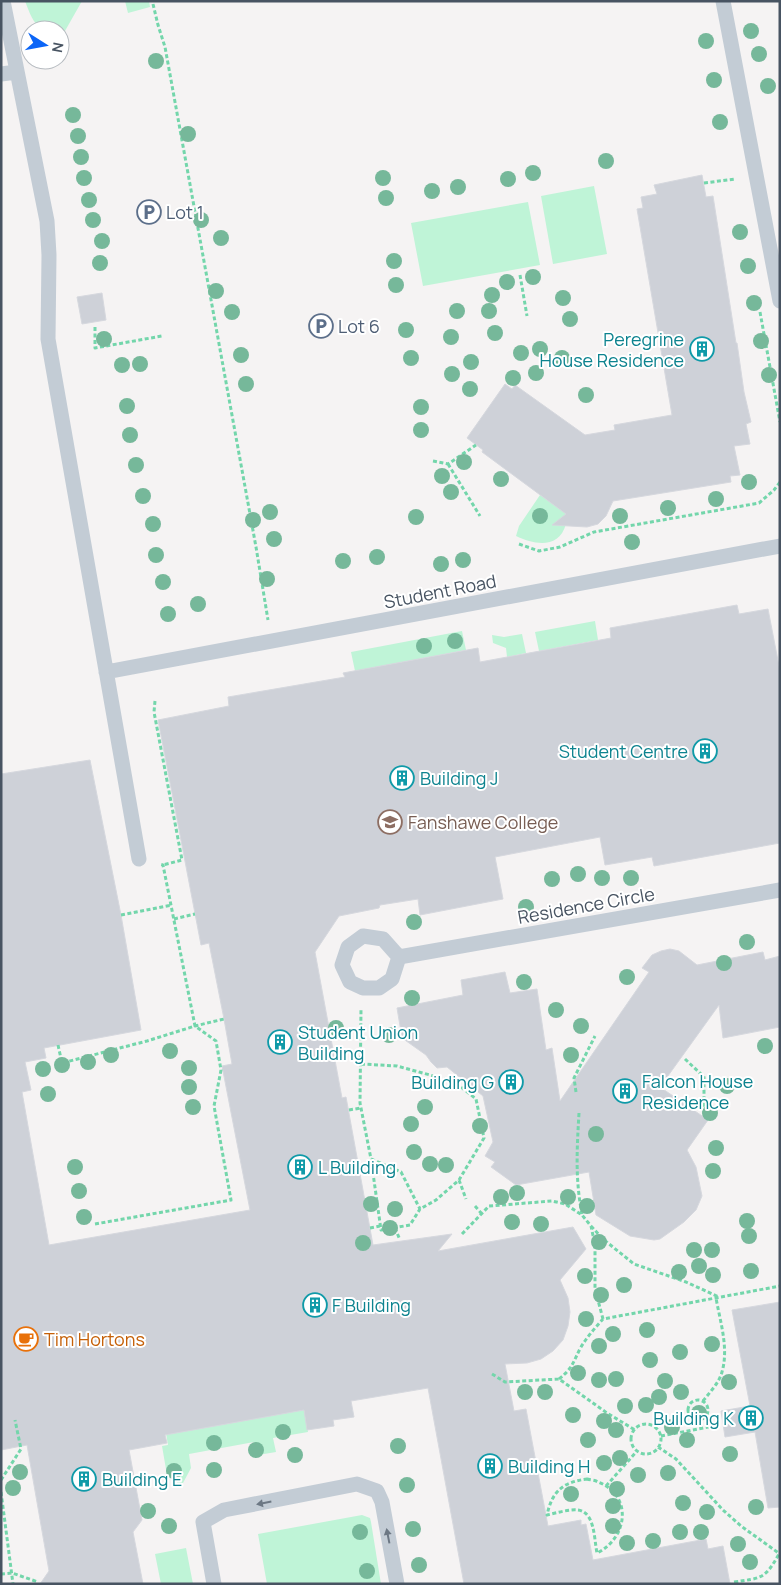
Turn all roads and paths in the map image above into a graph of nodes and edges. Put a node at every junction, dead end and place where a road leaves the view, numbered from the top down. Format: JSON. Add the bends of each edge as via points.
{"nodes":[{"id":1,"x":3,"y":1,"type":"edge"},
{"id":2,"x":723,"y":1,"type":"edge"},
{"id":3,"x":153,"y":4,"type":"dead end"},
{"id":4,"x":17,"y":72,"type":"junction"},
{"id":5,"x":1,"y":74,"type":"edge"},
{"id":6,"x":737,"y":178,"type":"dead end"},
{"id":7,"x":704,"y":183,"type":"dead end"},
{"id":8,"x":520,"y":275,"type":"dead end"},
{"id":9,"x":780,"y":301,"type":"edge"},
{"id":10,"x":527,"y":316,"type":"dead end"},
{"id":11,"x":95,"y":326,"type":"dead end"},
{"id":12,"x":162,"y":336,"type":"dead end"},
{"id":13,"x":476,"y":445,"type":"dead end"},
{"id":14,"x":433,"y":461,"type":"dead end"},
{"id":15,"x":448,"y":464,"type":"junction"},
{"id":16,"x":780,"y":482,"type":"edge"},
{"id":17,"x":480,"y":516,"type":"dead end"},
{"id":18,"x":519,"y":544,"type":"dead end"},
{"id":19,"x":780,"y":546,"type":"edge"},
{"id":20,"x":268,"y":624,"type":"dead end"},
{"id":21,"x":106,"y":672,"type":"junction"},
{"id":22,"x":155,"y":701,"type":"dead end"},
{"id":23,"x":139,"y":859,"type":"joint"},
{"id":24,"x":163,"y":865,"type":"junction"},
{"id":25,"x":780,"y":890,"type":"edge"},
{"id":26,"x":172,"y":905,"type":"junction"},
{"id":27,"x":195,"y":914,"type":"dead end"},
{"id":28,"x":121,"y":915,"type":"dead end"},
{"id":29,"x":174,"y":919,"type":"junction"},
{"id":30,"x":400,"y":957,"type":"junction"},
{"id":31,"x":363,"y":988,"type":"junction"},
{"id":32,"x":224,"y":1019,"type":"dead end"},
{"id":33,"x":195,"y":1026,"type":"junction"},
{"id":34,"x":594,"y":1036,"type":"dead end"},
{"id":35,"x":58,"y":1045,"type":"dead end"},
{"id":36,"x":685,"y":1059,"type":"dead end"},
{"id":37,"x":361,"y":1064,"type":"junction"},
{"id":38,"x":576,"y":1092,"type":"dead end"},
{"id":39,"x":361,"y":1108,"type":"junction"},
{"id":40,"x":349,"y":1110,"type":"dead end"},
{"id":41,"x":704,"y":1112,"type":"dead end"},
{"id":42,"x":580,"y":1113,"type":"dead end"},
{"id":43,"x":371,"y":1159,"type":"junction"},
{"id":44,"x":459,"y":1180,"type":"junction"},
{"id":45,"x":466,"y":1199,"type":"dead end"},
{"id":46,"x":475,"y":1206,"type":"dead end"},
{"id":47,"x":420,"y":1209,"type":"junction"},
{"id":48,"x":482,"y":1214,"type":"junction"},
{"id":49,"x":582,"y":1214,"type":"junction"},
{"id":50,"x":95,"y":1224,"type":"dead end"},
{"id":51,"x":380,"y":1226,"type":"junction"},
{"id":52,"x":591,"y":1226,"type":"junction"},
{"id":53,"x":370,"y":1228,"type":"dead end"},
{"id":54,"x":395,"y":1228,"type":"junction"},
{"id":55,"x":462,"y":1234,"type":"dead end"},
{"id":56,"x":400,"y":1240,"type":"dead end"},
{"id":57,"x":780,"y":1286,"type":"edge"},
{"id":58,"x":718,"y":1298,"type":"junction"},
{"id":59,"x":603,"y":1319,"type":"junction"},
{"id":60,"x":492,"y":1374,"type":"dead end"},
{"id":61,"x":559,"y":1379,"type":"junction"},
{"id":62,"x":703,"y":1401,"type":"junction"},
{"id":63,"x":15,"y":1420,"type":"dead end"},
{"id":64,"x":719,"y":1425,"type":"dead end"},
{"id":65,"x":635,"y":1430,"type":"junction"},
{"id":66,"x":661,"y":1436,"type":"junction"},
{"id":67,"x":658,"y":1447,"type":"junction"},
{"id":68,"x":638,"y":1450,"type":"junction"},
{"id":69,"x":1,"y":1480,"type":"edge"},
{"id":70,"x":606,"y":1486,"type":"junction"},
{"id":71,"x":1,"y":1492,"type":"edge"},
{"id":72,"x":779,"y":1554,"type":"edge"},
{"id":73,"x":12,"y":1573,"type":"junction"},
{"id":74,"x":1,"y":1574,"type":"edge"},
{"id":75,"x":38,"y":1582,"type":"dead end"},
{"id":76,"x":734,"y":1582,"type":"dead end"},
{"id":77,"x":13,"y":1584,"type":"edge"},
{"id":78,"x":214,"y":1584,"type":"edge"},
{"id":79,"x":397,"y":1584,"type":"edge"}],
"edges":[{"from":1,"to":4,"type":"lane"},
{"from":2,"to":9,"type":"lane"},
{"from":3,"to":20,"type":"path","via":[[166,46]]},
{"from":4,"to":5,"type":"lane"},
{"from":4,"to":21,"type":"lane","via":[[47,221],[48,339]]},
{"from":6,"to":7,"type":"path"},
{"from":8,"to":10,"type":"path"},
{"from":11,"to":12,"type":"path","via":[[95,348]]},
{"from":13,"to":15,"type":"path"},
{"from":14,"to":15,"type":"path"},
{"from":15,"to":17,"type":"path"},
{"from":16,"to":18,"type":"path","via":[[758,503],[594,532],[546,550]]},
{"from":19,"to":21,"type":"lane","name":"Student Road"},
{"from":21,"to":23,"type":"lane"},
{"from":22,"to":24,"type":"path","via":[[154,712],[182,860]]},
{"from":23,"to":24,"type":"path"},
{"from":24,"to":26,"type":"path"},
{"from":25,"to":30,"type":"lane","name":"Residence Circle"},
{"from":26,"to":28,"type":"path"},
{"from":26,"to":29,"type":"path"},
{"from":27,"to":29,"type":"path"},
{"from":29,"to":33,"type":"path"},
{"from":30,"to":31,"type":"lane","via":[[392,979],[379,988]]},
{"from":30,"to":31,"type":"lane","via":[[383,939],[363,936],[348,947],[342,965],[350,982]]},
{"from":31,"to":37,"type":"path"},
{"from":32,"to":33,"type":"path"},
{"from":33,"to":35,"type":"path","via":[[62,1063]]},
{"from":33,"to":50,"type":"path","via":[[216,1041],[221,1070],[214,1106],[231,1200]]},
{"from":34,"to":38,"type":"path","via":[[574,1078]]},
{"from":36,"to":41,"type":"path","via":[[704,1077]]},
{"from":37,"to":39,"type":"path"},
{"from":37,"to":44,"type":"path","via":[[397,1066],[441,1078],[456,1084],[476,1099],[484,1138]]},
{"from":39,"to":40,"type":"path"},
{"from":39,"to":43,"type":"path"},
{"from":42,"to":49,"type":"path","via":[[576,1170]]},
{"from":43,"to":47,"type":"path","via":[[401,1172]]},
{"from":43,"to":51,"type":"path"},
{"from":44,"to":45,"type":"path"},
{"from":44,"to":47,"type":"path"},
{"from":46,"to":48,"type":"path"},
{"from":47,"to":54,"type":"path","via":[[410,1226]]},
{"from":48,"to":49,"type":"path","via":[[489,1206],[552,1201]]},
{"from":48,"to":55,"type":"path"},
{"from":49,"to":52,"type":"path"},
{"from":51,"to":53,"type":"path"},
{"from":51,"to":54,"type":"path","via":[[381,1230]]},
{"from":52,"to":58,"type":"path","via":[[634,1264],[686,1282]]},
{"from":52,"to":59,"type":"path","via":[[595,1245],[595,1289]]},
{"from":54,"to":56,"type":"path"},
{"from":57,"to":58,"type":"path"},
{"from":58,"to":59,"type":"path"},
{"from":58,"to":62,"type":"path","via":[[725,1350],[722,1372]]},
{"from":59,"to":61,"type":"path","via":[[582,1346],[570,1371]]},
{"from":60,"to":61,"type":"path","via":[[505,1382]]},
{"from":61,"to":65,"type":"path"},
{"from":62,"to":62,"type":"path","via":[[693,1400],[688,1405],[687,1412],[696,1421],[707,1415],[708,1408]]},
{"from":63,"to":69,"type":"path","via":[[21,1449]]},
{"from":64,"to":66,"type":"path"},
{"from":65,"to":66,"type":"path","via":[[644,1424],[652,1424]]},
{"from":65,"to":68,"type":"path","via":[[632,1441]]},
{"from":66,"to":67,"type":"path"},
{"from":67,"to":68,"type":"path","via":[[649,1453]]},
{"from":67,"to":72,"type":"path","via":[[676,1459],[741,1526]]},
{"from":68,"to":70,"type":"path"},
{"from":70,"to":70,"type":"path","via":[[587,1479],[564,1485],[555,1493],[547,1515],[577,1510],[587,1512],[592,1519],[597,1553],[614,1541],[622,1519],[616,1496]]},
{"from":71,"to":73,"type":"path"},
{"from":72,"to":76,"type":"path","via":[[766,1574]]},
{"from":73,"to":74,"type":"path"},
{"from":73,"to":75,"type":"path"},
{"from":73,"to":77,"type":"path"},
{"from":79,"to":78,"type":"lane","one_way":true,"via":[[382,1502],[377,1491],[357,1484],[224,1510],[203,1522]]}]}
